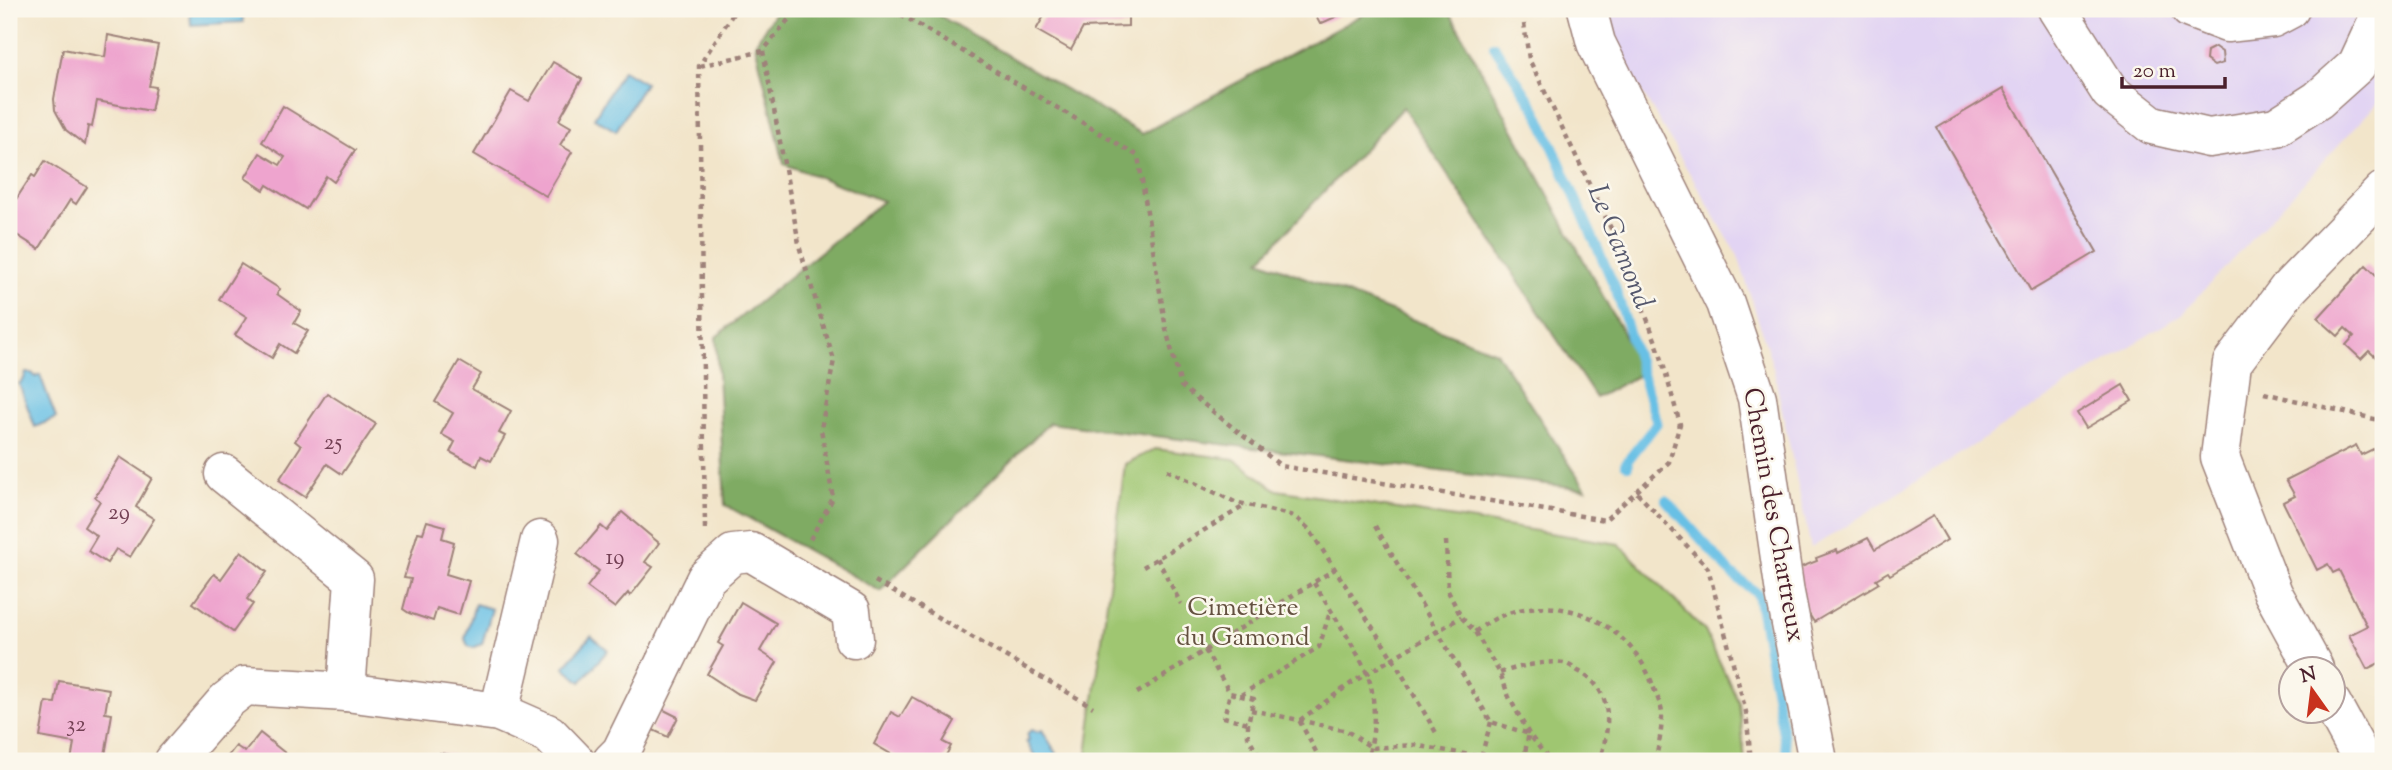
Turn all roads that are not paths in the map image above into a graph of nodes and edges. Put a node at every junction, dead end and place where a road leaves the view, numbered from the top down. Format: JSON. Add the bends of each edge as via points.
{"nodes":[{"id":1,"x":1587,"y":9,"type":"edge"},
{"id":2,"x":2057,"y":9,"type":"edge"},
{"id":3,"x":2190,"y":9,"type":"edge"},
{"id":4,"x":2290,"y":9,"type":"edge"},
{"id":5,"x":2383,"y":9,"type":"edge"},
{"id":6,"x":2383,"y":191,"type":"edge"},
{"id":7,"x":225,"y":474,"type":"dead end"},
{"id":8,"x":540,"y":540,"type":"dead end"},
{"id":9,"x":854,"y":639,"type":"dead end"},
{"id":10,"x":2306,"y":654,"type":"edge"},
{"id":11,"x":346,"y":692,"type":"junction"},
{"id":12,"x":499,"y":712,"type":"junction"},
{"id":13,"x":2344,"y":724,"type":"edge"},
{"id":14,"x":174,"y":761,"type":"edge"},
{"id":15,"x":575,"y":761,"type":"edge"},
{"id":16,"x":612,"y":761,"type":"edge"},
{"id":17,"x":1818,"y":761,"type":"edge"},
{"id":18,"x":2363,"y":761,"type":"edge"}],
"edges":[{"from":1,"to":17,"type":"street","name":"Chemin des Chartreux","via":[[1596,43],[1725,303],[1757,398],[1785,593]]},
{"from":2,"to":5,"type":"street","via":[[2110,92],[2152,125],[2209,138],[2276,127],[2318,100],[2357,65]]},
{"from":3,"to":4,"type":"street","via":[[2227,23],[2273,18]]},
{"from":6,"to":10,"type":"street","via":[[2288,289],[2232,363],[2220,457],[2273,593]]},
{"from":7,"to":11,"type":"street","via":[[354,579]]},
{"from":8,"to":12,"type":"street"},
{"from":9,"to":16,"type":"street","via":[[851,611],[751,552],[733,554],[706,578],[621,752]]},
{"from":11,"to":12,"type":"street"},
{"from":11,"to":14,"type":"street","via":[[245,686]]},
{"from":12,"to":15,"type":"street","via":[[549,734]]},
{"from":13,"to":18,"type":"street"}]}
